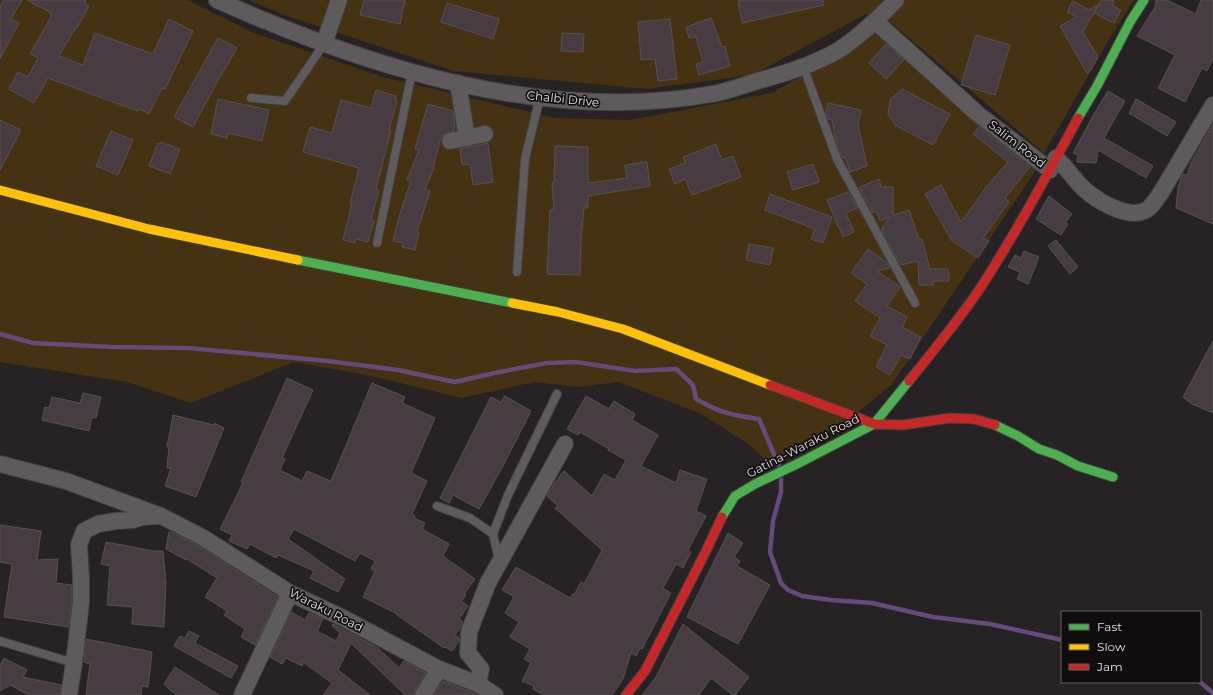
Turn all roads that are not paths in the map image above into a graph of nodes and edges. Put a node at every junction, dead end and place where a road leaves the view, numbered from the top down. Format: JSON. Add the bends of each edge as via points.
{"nodes":[{"id":1,"x":217,"y":0,"type":"edge"},
{"id":2,"x":339,"y":0,"type":"edge"},
{"id":3,"x":896,"y":0,"type":"edge"},
{"id":4,"x":1144,"y":0,"type":"edge"},
{"id":5,"x":876,"y":22,"type":"junction"},
{"id":6,"x":324,"y":44,"type":"junction"},
{"id":7,"x":803,"y":66,"type":"junction"},
{"id":8,"x":412,"y":72,"type":"junction"},
{"id":9,"x":458,"y":83,"type":"junction"},
{"id":10,"x":540,"y":97,"type":"junction"},
{"id":11,"x":251,"y":98,"type":"dead end"},
{"id":12,"x":1213,"y":105,"type":"edge"},
{"id":13,"x":485,"y":134,"type":"dead end"},
{"id":14,"x":467,"y":138,"type":"junction"},
{"id":15,"x":450,"y":141,"type":"dead end"},
{"id":16,"x":1053,"y":164,"type":"junction"},
{"id":17,"x":0,"y":190,"type":"edge"},
{"id":18,"x":377,"y":243,"type":"dead end"},
{"id":19,"x":517,"y":272,"type":"dead end"},
{"id":20,"x":915,"y":303,"type":"dead end"},
{"id":21,"x":557,"y":394,"type":"dead end"},
{"id":22,"x":874,"y":424,"type":"junction"},
{"id":23,"x":565,"y":444,"type":"dead end"},
{"id":24,"x":0,"y":464,"type":"edge"},
{"id":25,"x":1113,"y":477,"type":"dead end"},
{"id":26,"x":437,"y":506,"type":"dead end"},
{"id":27,"x":161,"y":516,"type":"junction"},
{"id":28,"x":493,"y":534,"type":"junction"},
{"id":29,"x":499,"y":561,"type":"junction"},
{"id":30,"x":290,"y":593,"type":"junction"},
{"id":31,"x":0,"y":641,"type":"edge"},
{"id":32,"x":74,"y":662,"type":"junction"},
{"id":33,"x":439,"y":669,"type":"junction"},
{"id":34,"x":478,"y":684,"type":"junction"},
{"id":35,"x":69,"y":695,"type":"edge"},
{"id":36,"x":242,"y":695,"type":"edge"},
{"id":37,"x":423,"y":695,"type":"edge"},
{"id":38,"x":495,"y":695,"type":"edge"},
{"id":39,"x":626,"y":695,"type":"edge"}],
"edges":[{"from":1,"to":6,"type":"street","name":"Chalbi Drive"},
{"from":2,"to":6,"type":"street"},
{"from":3,"to":5,"type":"street","name":"Chalbi Drive"},
{"from":4,"to":16,"type":"street","name":"Salim Road"},
{"from":5,"to":7,"type":"street","name":"Chalbi Drive","via":[[838,50]]},
{"from":5,"to":16,"type":"street","name":"Salim Road","via":[[980,115]]},
{"from":6,"to":8,"type":"street","name":"Chalbi Drive"},
{"from":6,"to":11,"type":"lane","via":[[285,101]]},
{"from":7,"to":10,"type":"street","name":"Chalbi Drive","via":[[714,94],[662,101],[616,103]]},
{"from":7,"to":20,"type":"lane","via":[[837,158]]},
{"from":8,"to":9,"type":"street","name":"Chalbi Drive"},
{"from":8,"to":18,"type":"lane"},
{"from":9,"to":10,"type":"street","name":"Chalbi Drive"},
{"from":9,"to":14,"type":"street"},
{"from":10,"to":19,"type":"lane","via":[[525,159]]},
{"from":12,"to":16,"type":"street","via":[[1159,196],[1144,212],[1130,213],[1116,209],[1084,188],[1066,167]]},
{"from":13,"to":14,"type":"street"},
{"from":14,"to":15,"type":"street"},
{"from":16,"to":22,"type":"street","name":"Gatina-Waraku Road","via":[[980,288],[943,339]]},
{"from":17,"to":22,"type":"street","via":[[149,229],[573,316],[623,329]]},
{"from":21,"to":28,"type":"lane","via":[[508,495]]},
{"from":22,"to":25,"type":"street","via":[[903,425],[950,418],[974,419],[998,426],[1039,449],[1078,466]]},
{"from":22,"to":39,"type":"street","name":"Gatina-Waraku Road","via":[[735,496],[721,518],[645,671]]},
{"from":23,"to":29,"type":"street"},
{"from":24,"to":27,"type":"street","name":"Waraku Road","via":[[66,481]]},
{"from":26,"to":28,"type":"lane","via":[[470,518]]},
{"from":27,"to":30,"type":"street","name":"Waraku Road","via":[[202,537]]},
{"from":27,"to":32,"type":"street","via":[[98,524],[84,531],[79,545],[81,602]]},
{"from":28,"to":29,"type":"lane"},
{"from":29,"to":34,"type":"street","via":[[469,632],[468,653],[481,668]]},
{"from":30,"to":33,"type":"street","name":"Waraku Road"},
{"from":30,"to":36,"type":"street"},
{"from":31,"to":32,"type":"lane"},
{"from":32,"to":35,"type":"street"},
{"from":33,"to":34,"type":"street","name":"Waraku Road"},
{"from":33,"to":37,"type":"street"},
{"from":34,"to":38,"type":"street","name":"Waraku Road"}]}
